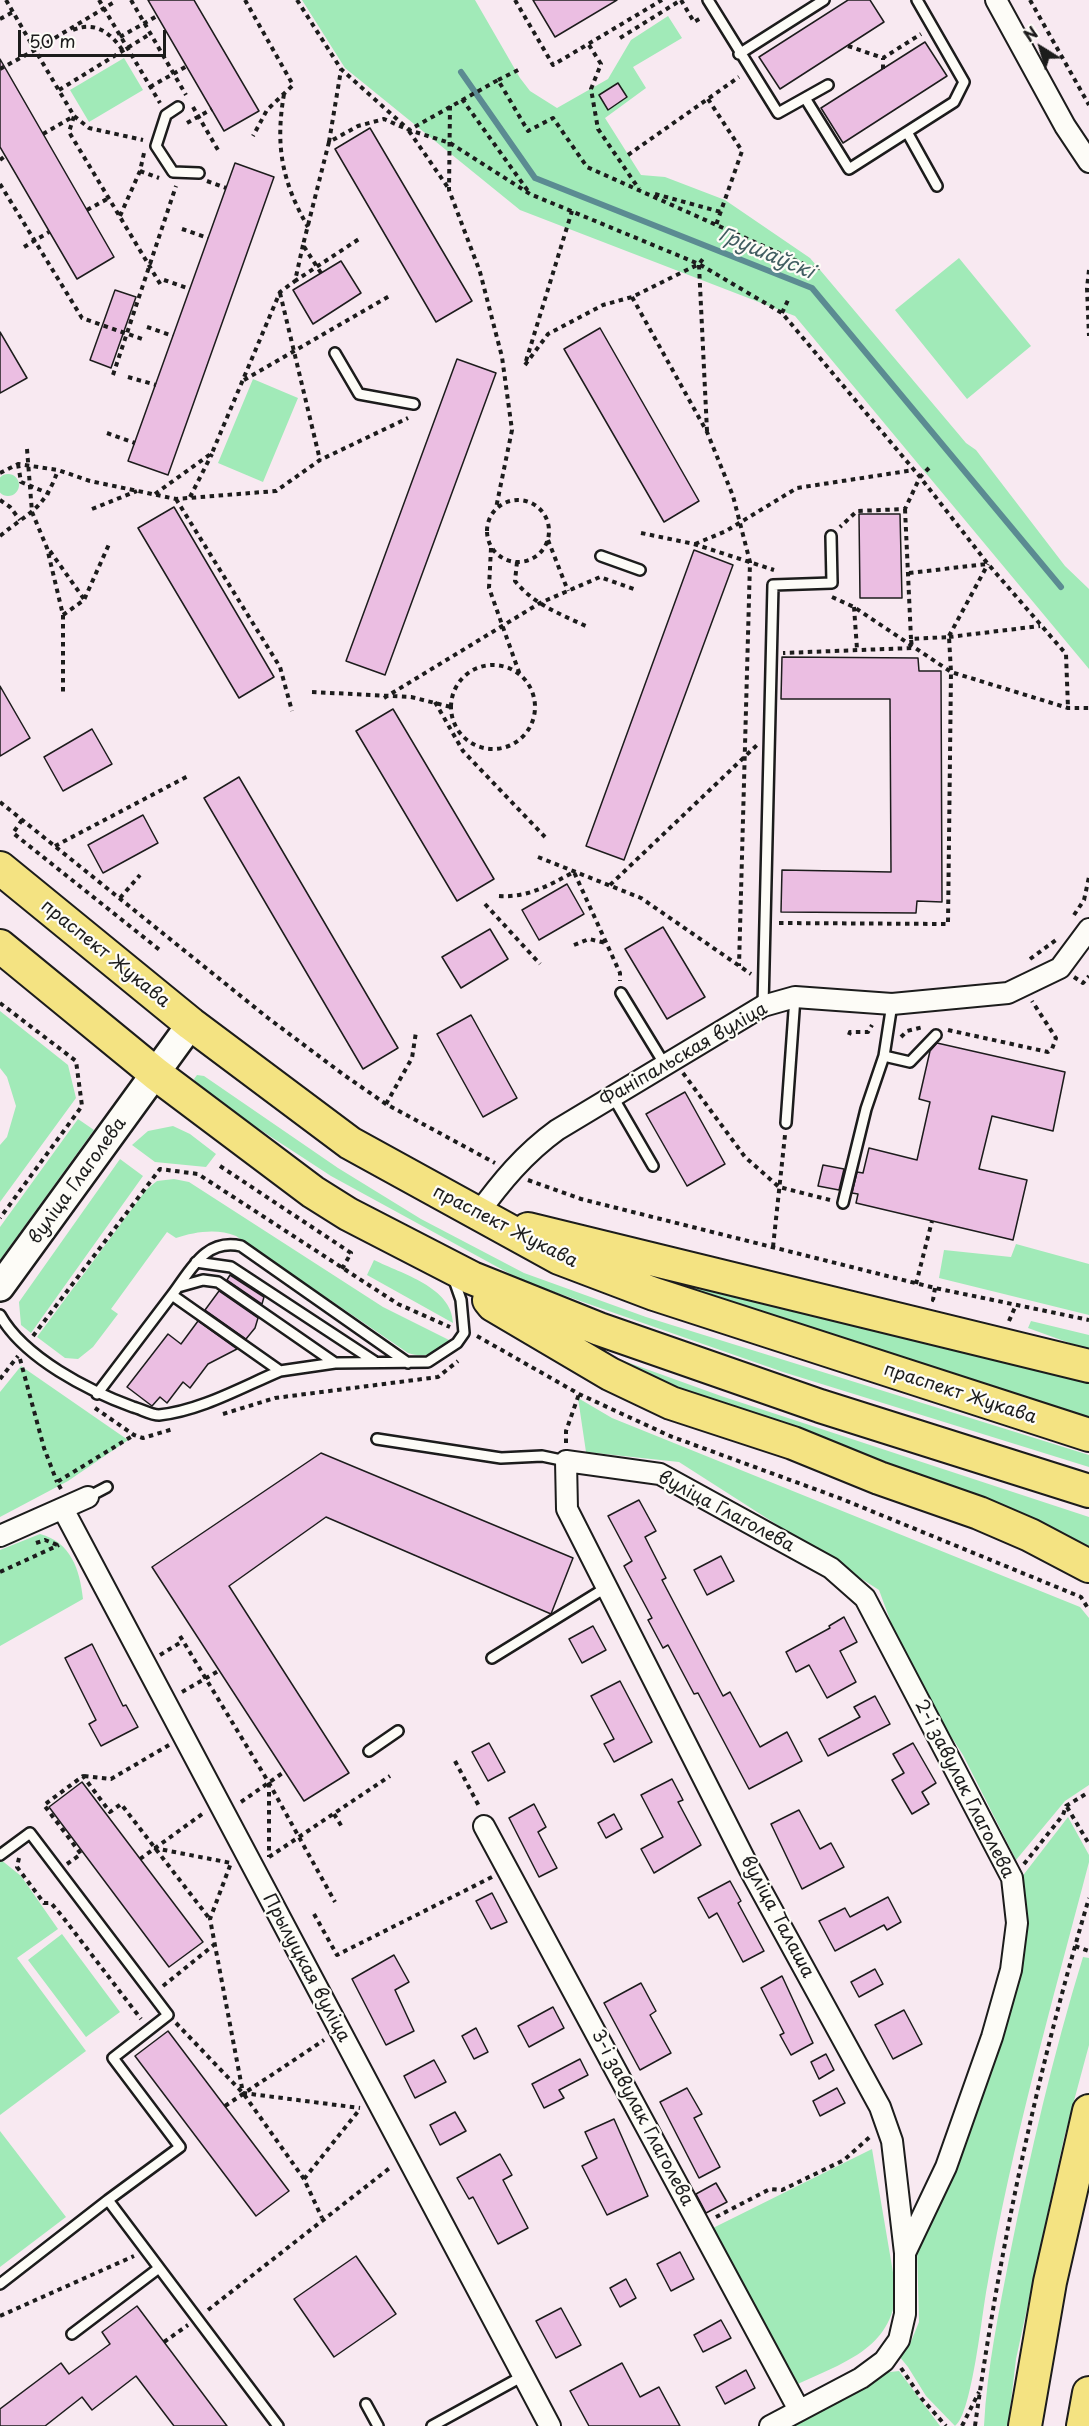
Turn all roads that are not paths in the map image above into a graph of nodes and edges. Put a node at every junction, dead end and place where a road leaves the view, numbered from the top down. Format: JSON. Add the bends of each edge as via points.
{"nodes":[{"id":1,"x":708,"y":0,"type":"edge"},
{"id":2,"x":823,"y":0,"type":"edge"},
{"id":3,"x":917,"y":0,"type":"edge"},
{"id":4,"x":996,"y":0,"type":"edge"},
{"id":5,"x":739,"y":54,"type":"junction"},
{"id":6,"x":828,"y":85,"type":"dead end"},
{"id":7,"x":805,"y":98,"type":"junction"},
{"id":8,"x":178,"y":107,"type":"dead end"},
{"id":9,"x":907,"y":132,"type":"junction"},
{"id":10,"x":1089,"y":162,"type":"edge"},
{"id":11,"x":199,"y":176,"type":"road end"},
{"id":12,"x":937,"y":186,"type":"dead end"},
{"id":13,"x":335,"y":353,"type":"dead end"},
{"id":14,"x":414,"y":404,"type":"dead end"},
{"id":15,"x":831,"y":536,"type":"road end"},
{"id":16,"x":601,"y":556,"type":"dead end"},
{"id":17,"x":640,"y":570,"type":"dead end"},
{"id":18,"x":0,"y":868,"type":"edge"},
{"id":19,"x":1089,"y":929,"type":"edge"},
{"id":20,"x":0,"y":946,"type":"edge"},
{"id":21,"x":621,"y":993,"type":"road end"},
{"id":22,"x":795,"y":997,"type":"junction"},
{"id":23,"x":892,"y":1004,"type":"junction"},
{"id":24,"x":763,"y":1006,"type":"junction"},
{"id":25,"x":191,"y":1024,"type":"junction"},
{"id":26,"x":936,"y":1031,"type":"road end"},
{"id":27,"x":884,"y":1056,"type":"junction"},
{"id":28,"x":665,"y":1065,"type":"junction"},
{"id":29,"x":156,"y":1074,"type":"junction"},
{"id":30,"x":612,"y":1097,"type":"junction"},
{"id":31,"x":786,"y":1123,"type":"road end"},
{"id":32,"x":653,"y":1166,"type":"dead end"},
{"id":33,"x":843,"y":1203,"type":"road end"},
{"id":34,"x":481,"y":1217,"type":"junction"},
{"id":35,"x":196,"y":1262,"type":"junction"},
{"id":36,"x":461,"y":1272,"type":"junction"},
{"id":37,"x":0,"y":1287,"type":"edge"},
{"id":38,"x":175,"y":1291,"type":"junction"},
{"id":39,"x":0,"y":1315,"type":"edge"},
{"id":40,"x":374,"y":1361,"type":"junction"},
{"id":41,"x":334,"y":1363,"type":"junction"},
{"id":42,"x":410,"y":1364,"type":"junction"},
{"id":43,"x":1089,"y":1366,"type":"edge"},
{"id":44,"x":280,"y":1371,"type":"junction"},
{"id":45,"x":97,"y":1394,"type":"junction"},
{"id":46,"x":1089,"y":1435,"type":"edge"},
{"id":47,"x":377,"y":1439,"type":"dead end"},
{"id":48,"x":566,"y":1461,"type":"junction"},
{"id":49,"x":107,"y":1487,"type":"dead end"},
{"id":50,"x":1089,"y":1491,"type":"edge"},
{"id":51,"x":88,"y":1497,"type":"joint"},
{"id":52,"x":67,"y":1507,"type":"junction"},
{"id":53,"x":0,"y":1536,"type":"edge"},
{"id":54,"x":813,"y":1558,"type":"joint"},
{"id":55,"x":1089,"y":1566,"type":"edge"},
{"id":56,"x":606,"y":1587,"type":"junction"},
{"id":57,"x":492,"y":1658,"type":"dead end"},
{"id":58,"x":398,"y":1731,"type":"dead end"},
{"id":59,"x":369,"y":1751,"type":"dead end"},
{"id":60,"x":484,"y":1826,"type":"road end"},
{"id":61,"x":0,"y":1855,"type":"edge"},
{"id":62,"x":1089,"y":2111,"type":"edge"},
{"id":63,"x":108,"y":2200,"type":"junction"},
{"id":64,"x":905,"y":2253,"type":"junction"},
{"id":65,"x":159,"y":2268,"type":"junction"},
{"id":66,"x":0,"y":2284,"type":"edge"},
{"id":67,"x":72,"y":2334,"type":"dead end"},
{"id":68,"x":523,"y":2376,"type":"junction"},
{"id":69,"x":1089,"y":2393,"type":"edge"},
{"id":70,"x":366,"y":2404,"type":"dead end"},
{"id":71,"x":799,"y":2410,"type":"junction"},
{"id":72,"x":279,"y":2426,"type":"edge"},
{"id":73,"x":378,"y":2426,"type":"edge"},
{"id":74,"x":432,"y":2426,"type":"edge"},
{"id":75,"x":550,"y":2426,"type":"edge"},
{"id":76,"x":770,"y":2426,"type":"edge"},
{"id":77,"x":1025,"y":2426,"type":"edge"},
{"id":78,"x":1083,"y":2426,"type":"edge"}],
"edges":[{"from":1,"to":5,"type":"lane"},
{"from":2,"to":5,"type":"lane"},
{"from":3,"to":9,"type":"lane","via":[[964,82],[954,102]]},
{"from":4,"to":10,"type":"street"},
{"from":5,"to":7,"type":"lane","via":[[778,113]]},
{"from":6,"to":7,"type":"lane"},
{"from":7,"to":9,"type":"lane","via":[[849,169]]},
{"from":8,"to":11,"type":"lane","via":[[166,115],[156,146],[172,172]]},
{"from":9,"to":12,"type":"lane"},
{"from":13,"to":14,"type":"lane","via":[[360,394]]},
{"from":15,"to":24,"type":"lane","via":[[832,583],[772,585]]},
{"from":16,"to":17,"type":"lane"},
{"from":18,"to":25,"type":"main road","name":"праспект Жукава"},
{"from":19,"to":23,"type":"street","name":"Фаніпальская вуліца","via":[[1060,968],[1008,993]]},
{"from":20,"to":29,"type":"main road"},
{"from":21,"to":28,"type":"lane"},
{"from":22,"to":23,"type":"street","name":"Фаніпальская вуліца"},
{"from":22,"to":24,"type":"street","name":"Фаніпальская вуліца"},
{"from":22,"to":31,"type":"lane"},
{"from":23,"to":27,"type":"lane"},
{"from":24,"to":28,"type":"street","name":"Фаніпальская вуліца"},
{"from":25,"to":29,"type":"street","name":"вуліца Глаголева"},
{"from":25,"to":34,"type":"main road","name":"праспект Жукава","via":[[350,1143]]},
{"from":26,"to":27,"type":"lane","via":[[910,1062]]},
{"from":27,"to":33,"type":"lane","via":[[866,1109]]},
{"from":28,"to":30,"type":"street","name":"Фаніпальская вуліца"},
{"from":29,"to":36,"type":"main road","via":[[313,1192]]},
{"from":29,"to":37,"type":"street","name":"вуліца Глаголева"},
{"from":30,"to":32,"type":"lane"},
{"from":30,"to":34,"type":"street","name":"Фаніпальская вуліца","via":[[532,1148],[509,1171]]},
{"from":34,"to":43,"type":"main road"},
{"from":34,"to":46,"type":"main road","name":"праспект Жукава","via":[[559,1258],[654,1294]]},
{"from":35,"to":38,"type":"lane"},
{"from":35,"to":40,"type":"lane","via":[[231,1267]]},
{"from":35,"to":42,"type":"lane","via":[[212,1247],[241,1245]]},
{"from":36,"to":42,"type":"lane","via":[[464,1334],[428,1362]]},
{"from":36,"to":50,"type":"main road","via":[[599,1329],[820,1406]]},
{"from":36,"to":55,"type":"main road","via":[[493,1305],[610,1374],[671,1403],[793,1443],[980,1513]]},
{"from":38,"to":41,"type":"lane","via":[[203,1280],[218,1282]]},
{"from":38,"to":44,"type":"lane"},
{"from":38,"to":45,"type":"lane"},
{"from":39,"to":45,"type":"lane","via":[[25,1346]]},
{"from":40,"to":41,"type":"lane"},
{"from":40,"to":42,"type":"lane"},
{"from":41,"to":44,"type":"lane"},
{"from":44,"to":45,"type":"lane","via":[[171,1413],[155,1415]]},
{"from":47,"to":48,"type":"lane","via":[[501,1458],[542,1456]]},
{"from":48,"to":54,"type":"street","name":"вуліца Глаголева","via":[[660,1474]]},
{"from":48,"to":56,"type":"street","name":"вуліца Талаша","via":[[567,1509]]},
{"from":49,"to":51,"type":"lane"},
{"from":51,"to":52,"type":"street"},
{"from":52,"to":53,"type":"street"},
{"from":52,"to":68,"type":"street","name":"Прылуцкая вуліца"},
{"from":54,"to":64,"type":"street","name":"2-і завулак Глаголева","via":[[831,1568],[865,1598],[1012,1878],[1016,1948],[1005,1992],[946,2167]]},
{"from":56,"to":57,"type":"lane"},
{"from":56,"to":64,"type":"street","name":"вуліца Талаша","via":[[750,1870],[880,2107],[892,2141]]},
{"from":58,"to":59,"type":"lane"},
{"from":60,"to":71,"type":"street","name":"3-і завулак Глаголева"},
{"from":61,"to":63,"type":"lane","via":[[30,1833],[168,2015],[112,2058],[180,2147]]},
{"from":62,"to":77,"type":"main road","via":[[1050,2282]]},
{"from":63,"to":65,"type":"lane"},
{"from":63,"to":66,"type":"lane"},
{"from":64,"to":71,"type":"street","name":"вуліца Талаша","via":[[905,2314],[899,2340],[884,2361],[861,2378]]},
{"from":65,"to":67,"type":"lane"},
{"from":65,"to":72,"type":"lane"},
{"from":68,"to":74,"type":"lane"},
{"from":68,"to":75,"type":"street","name":"Прылуцкая вуліца"},
{"from":69,"to":78,"type":"main road"},
{"from":70,"to":73,"type":"lane"},
{"from":71,"to":76,"type":"street","name":"вуліца Талаша"}]}
